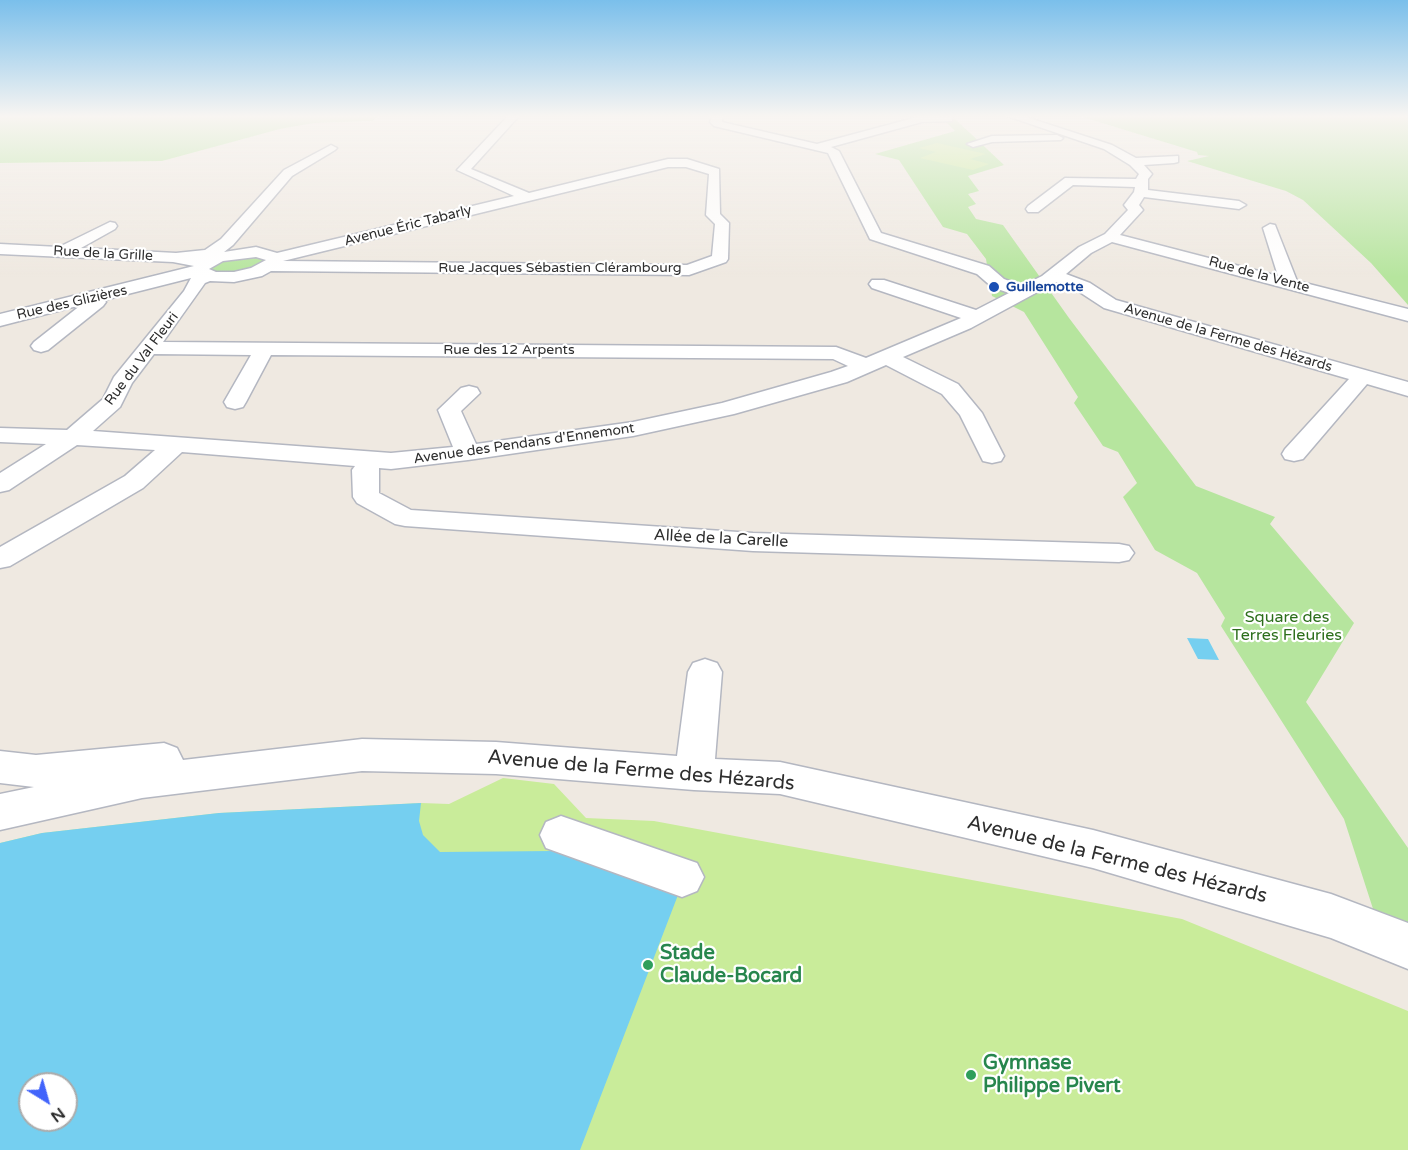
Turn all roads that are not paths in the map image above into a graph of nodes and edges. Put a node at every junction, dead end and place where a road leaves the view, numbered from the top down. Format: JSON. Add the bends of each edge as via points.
{"nodes":[{"id":1,"x":294,"y":170,"type":"edge"},
{"id":2,"x":463,"y":170,"type":"edge"},
{"id":3,"x":646,"y":170,"type":"edge"},
{"id":4,"x":708,"y":170,"type":"edge"},
{"id":5,"x":844,"y":170,"type":"edge"},
{"id":6,"x":1142,"y":170,"type":"edge"},
{"id":7,"x":571,"y":186,"type":"junction"},
{"id":8,"x":1142,"y":188,"type":"junction"},
{"id":9,"x":564,"y":201,"type":"dead end"},
{"id":10,"x":533,"y":203,"type":"junction"},
{"id":11,"x":1239,"y":205,"type":"dead end"},
{"id":12,"x":1033,"y":210,"type":"dead end"},
{"id":13,"x":110,"y":226,"type":"dead end"},
{"id":14,"x":1270,"y":228,"type":"dead end"},
{"id":15,"x":1110,"y":237,"type":"junction"},
{"id":16,"x":0,"y":249,"type":"edge"},
{"id":17,"x":61,"y":252,"type":"junction"},
{"id":18,"x":273,"y":262,"type":"junction"},
{"id":19,"x":213,"y":265,"type":"junction"},
{"id":20,"x":1052,"y":275,"type":"junction"},
{"id":21,"x":1289,"y":283,"type":"junction"},
{"id":22,"x":878,"y":284,"type":"dead end"},
{"id":23,"x":1023,"y":292,"type":"junction"},
{"id":24,"x":104,"y":296,"type":"junction"},
{"id":25,"x":1408,"y":315,"type":"edge"},
{"id":26,"x":977,"y":317,"type":"junction"},
{"id":27,"x":0,"y":320,"type":"edge"},
{"id":28,"x":40,"y":346,"type":"dead end"},
{"id":29,"x":149,"y":348,"type":"junction"},
{"id":30,"x":265,"y":348,"type":"junction"},
{"id":31,"x":877,"y":362,"type":"junction"},
{"id":32,"x":1363,"y":376,"type":"junction"},
{"id":33,"x":1408,"y":389,"type":"edge"},
{"id":34,"x":469,"y":393,"type":"dead end"},
{"id":35,"x":235,"y":402,"type":"dead end"},
{"id":36,"x":0,"y":435,"type":"edge"},
{"id":37,"x":73,"y":437,"type":"junction"},
{"id":38,"x":175,"y":446,"type":"junction"},
{"id":39,"x":468,"y":453,"type":"junction"},
{"id":40,"x":1294,"y":454,"type":"dead end"},
{"id":41,"x":992,"y":456,"type":"dead end"},
{"id":42,"x":371,"y":460,"type":"junction"},
{"id":43,"x":0,"y":484,"type":"edge"},
{"id":44,"x":1119,"y":553,"type":"dead end"},
{"id":45,"x":0,"y":559,"type":"edge"},
{"id":46,"x":705,"y":672,"type":"dead end"},
{"id":47,"x":200,"y":755,"type":"dead end"},
{"id":48,"x":0,"y":767,"type":"edge"},
{"id":49,"x":694,"y":774,"type":"junction"},
{"id":50,"x":0,"y":812,"type":"edge"},
{"id":51,"x":561,"y":835,"type":"dead end"},
{"id":52,"x":682,"y":877,"type":"dead end"},
{"id":53,"x":1408,"y":946,"type":"edge"}],
"edges":[{"from":1,"to":19,"type":"street","name":"Rue du Val Fleuri"},
{"from":2,"to":10,"type":"street"},
{"from":3,"to":7,"type":"street","name":"Avenue Éric Tabarly"},
{"from":4,"to":18,"type":"street","name":"Rue Jacques Sébastien Clérambourg","via":[[716,172],[713,215],[722,223],[720,259],[689,270]]},
{"from":5,"to":23,"type":"street","via":[[875,236],[978,268],[998,283]]},
{"from":6,"to":8,"type":"street","via":[[1146,174]]},
{"from":7,"to":9,"type":"street"},
{"from":7,"to":10,"type":"street","name":"Avenue Éric Tabarly"},
{"from":8,"to":11,"type":"street"},
{"from":8,"to":12,"type":"street","via":[[1070,180]]},
{"from":8,"to":15,"type":"street","name":"Avenue des Pendans d'Ennemont","via":[[1131,206],[1136,210]]},
{"from":10,"to":18,"type":"street","name":"Avenue Éric Tabarly","via":[[483,208]]},
{"from":13,"to":17,"type":"street"},
{"from":14,"to":21,"type":"street"},
{"from":15,"to":20,"type":"street","name":"Avenue des Pendans d'Ennemont"},
{"from":15,"to":21,"type":"street","name":"Rue de la Vente"},
{"from":16,"to":17,"type":"street","name":"Rue de la Grille"},
{"from":17,"to":19,"type":"street","name":"Rue de la Grille","via":[[173,257]]},
{"from":18,"to":19,"type":"street","via":[[246,275]]},
{"from":18,"to":19,"type":"street","via":[[265,253]]},
{"from":19,"to":24,"type":"street","name":"Rue des Glizières"},
{"from":19,"to":29,"type":"street","name":"Rue du Val Fleuri"},
{"from":20,"to":23,"type":"street","name":"Avenue des Pendans d'Ennemont"},
{"from":20,"to":32,"type":"street","name":"Avenue de la Ferme des Hézards","via":[[1083,287],[1110,304]]},
{"from":21,"to":25,"type":"street","name":"Rue de la Vente"},
{"from":22,"to":26,"type":"street"},
{"from":23,"to":26,"type":"street","name":"Avenue des Pendans d'Ennemont"},
{"from":24,"to":27,"type":"street","name":"Rue des Glizières"},
{"from":24,"to":28,"type":"street"},
{"from":26,"to":31,"type":"street","name":"Avenue des Pendans d'Ennemont"},
{"from":29,"to":30,"type":"street","name":"Rue des 12 Arpents"},
{"from":29,"to":37,"type":"street","name":"Rue du Val Fleuri","via":[[122,382],[112,402]]},
{"from":30,"to":31,"type":"street","name":"Rue des 12 Arpents","via":[[836,353]]},
{"from":30,"to":35,"type":"street"},
{"from":31,"to":39,"type":"street","name":"Avenue des Pendans d'Ennemont","via":[[785,393],[676,420],[597,436]]},
{"from":31,"to":41,"type":"street","name":"Rue des 12 Arpents","via":[[950,389],[972,413]]},
{"from":32,"to":33,"type":"street","name":"Avenue de la Ferme des Hézards"},
{"from":32,"to":40,"type":"street"},
{"from":34,"to":39,"type":"street","via":[[449,410]]},
{"from":36,"to":37,"type":"street","name":"Avenue des Pendans d'Ennemont"},
{"from":37,"to":38,"type":"street","name":"Avenue des Pendans d'Ennemont"},
{"from":37,"to":43,"type":"street","name":"Rue du Val Fleuri"},
{"from":38,"to":42,"type":"street","name":"Avenue des Pendans d'Ennemont"},
{"from":38,"to":45,"type":"street","via":[[134,482]]},
{"from":39,"to":42,"type":"street","name":"Avenue des Pendans d'Ennemont"},
{"from":42,"to":44,"type":"street","name":"Allée de la Carelle","via":[[365,470],[366,497],[405,518],[718,551]]},
{"from":46,"to":49,"type":"street"},
{"from":47,"to":48,"type":"street","via":[[36,771]]},
{"from":49,"to":50,"type":"street","name":"Avenue de la Ferme des Hézards","via":[[496,758],[362,755],[142,781]]},
{"from":49,"to":53,"type":"street","name":"Avenue de la Ferme des Hézards","via":[[780,778],[1093,849],[1331,916]]},
{"from":51,"to":52,"type":"street"}]}
